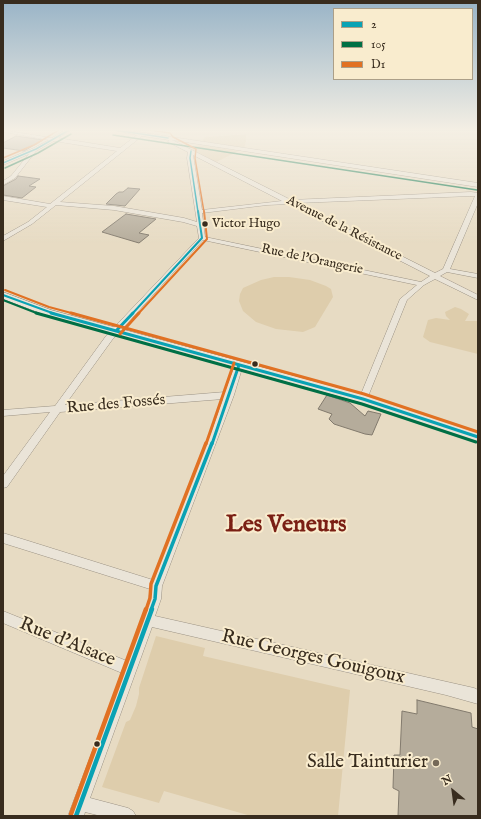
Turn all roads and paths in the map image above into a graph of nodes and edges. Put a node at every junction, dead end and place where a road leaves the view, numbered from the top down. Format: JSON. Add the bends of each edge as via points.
{"nodes":[{"id":1,"x":20,"y":168,"type":"edge"},
{"id":2,"x":99,"y":168,"type":"edge"},
{"id":3,"x":192,"y":168,"type":"edge"},
{"id":4,"x":223,"y":168,"type":"edge"},
{"id":5,"x":367,"y":168,"type":"edge"},
{"id":6,"x":3,"y":183,"type":"edge"},
{"id":7,"x":478,"y":185,"type":"edge"},
{"id":8,"x":478,"y":196,"type":"edge"},
{"id":9,"x":3,"y":198,"type":"edge"},
{"id":10,"x":290,"y":202,"type":"junction"},
{"id":11,"x":54,"y":205,"type":"junction"},
{"id":12,"x":199,"y":214,"type":"junction"},
{"id":13,"x":184,"y":220,"type":"junction"},
{"id":14,"x":200,"y":225,"type":"junction"},
{"id":15,"x":202,"y":238,"type":"junction"},
{"id":16,"x":3,"y":239,"type":"edge"},
{"id":17,"x":446,"y":270,"type":"junction"},
{"id":18,"x":478,"y":276,"type":"edge"},
{"id":19,"x":435,"y":277,"type":"junction"},
{"id":20,"x":422,"y":284,"type":"junction"},
{"id":21,"x":3,"y":295,"type":"edge"},
{"id":22,"x":478,"y":298,"type":"edge"},
{"id":23,"x":116,"y":331,"type":"junction"},
{"id":24,"x":240,"y":365,"type":"junction"},
{"id":25,"x":230,"y":395,"type":"junction"},
{"id":26,"x":363,"y":399,"type":"junction"},
{"id":27,"x":57,"y":410,"type":"junction"},
{"id":28,"x":3,"y":413,"type":"edge"},
{"id":29,"x":478,"y":437,"type":"edge"},
{"id":30,"x":3,"y":484,"type":"edge"},
{"id":31,"x":3,"y":538,"type":"edge"},
{"id":32,"x":156,"y":586,"type":"junction"},
{"id":33,"x":3,"y":618,"type":"edge"},
{"id":34,"x":148,"y":620,"type":"junction"},
{"id":35,"x":130,"y":668,"type":"junction"},
{"id":36,"x":478,"y":697,"type":"edge"},
{"id":37,"x":79,"y":809,"type":"edge"},
{"id":38,"x":128,"y":816,"type":"edge"}],
"edges":[{"from":1,"to":6,"type":"street"},
{"from":2,"to":11,"type":"street"},
{"from":3,"to":12,"type":"street"},
{"from":4,"to":10,"type":"street","name":"Avenue de la Résistance"},
{"from":5,"to":7,"type":"street"},
{"from":8,"to":10,"type":"street","via":[[471,194]]},
{"from":8,"to":17,"type":"street"},
{"from":9,"to":11,"type":"street"},
{"from":10,"to":12,"type":"street","via":[[251,204]]},
{"from":10,"to":19,"type":"street","name":"Avenue de la Résistance","via":[[424,269]]},
{"from":11,"to":13,"type":"street","via":[[114,208]]},
{"from":11,"to":16,"type":"street"},
{"from":12,"to":13,"type":"street"},
{"from":12,"to":14,"type":"street"},
{"from":13,"to":14,"type":"street"},
{"from":14,"to":15,"type":"street"},
{"from":15,"to":20,"type":"street","name":"Rue de l'Orangerie"},
{"from":15,"to":23,"type":"street"},
{"from":17,"to":18,"type":"street"},
{"from":17,"to":19,"type":"street"},
{"from":19,"to":20,"type":"street"},
{"from":19,"to":22,"type":"street","name":"Avenue de la Résistance"},
{"from":20,"to":26,"type":"street","via":[[404,299]]},
{"from":21,"to":23,"type":"main road","via":[[47,312]]},
{"from":23,"to":24,"type":"main road"},
{"from":23,"to":27,"type":"street"},
{"from":24,"to":25,"type":"street"},
{"from":24,"to":26,"type":"main road"},
{"from":25,"to":27,"type":"street","name":"Rue des Fossés"},
{"from":25,"to":32,"type":"street"},
{"from":26,"to":29,"type":"main road"},
{"from":27,"to":28,"type":"street","name":"Rue des Fossés"},
{"from":27,"to":30,"type":"street"},
{"from":31,"to":32,"type":"street"},
{"from":32,"to":34,"type":"street","via":[[155,599]]},
{"from":33,"to":35,"type":"street","name":"Rue d'Alsace"},
{"from":34,"to":35,"type":"street"},
{"from":34,"to":36,"type":"street","name":"Rue Georges Gouigoux"},
{"from":35,"to":37,"type":"street"},
{"from":37,"to":38,"type":"street"}]}
